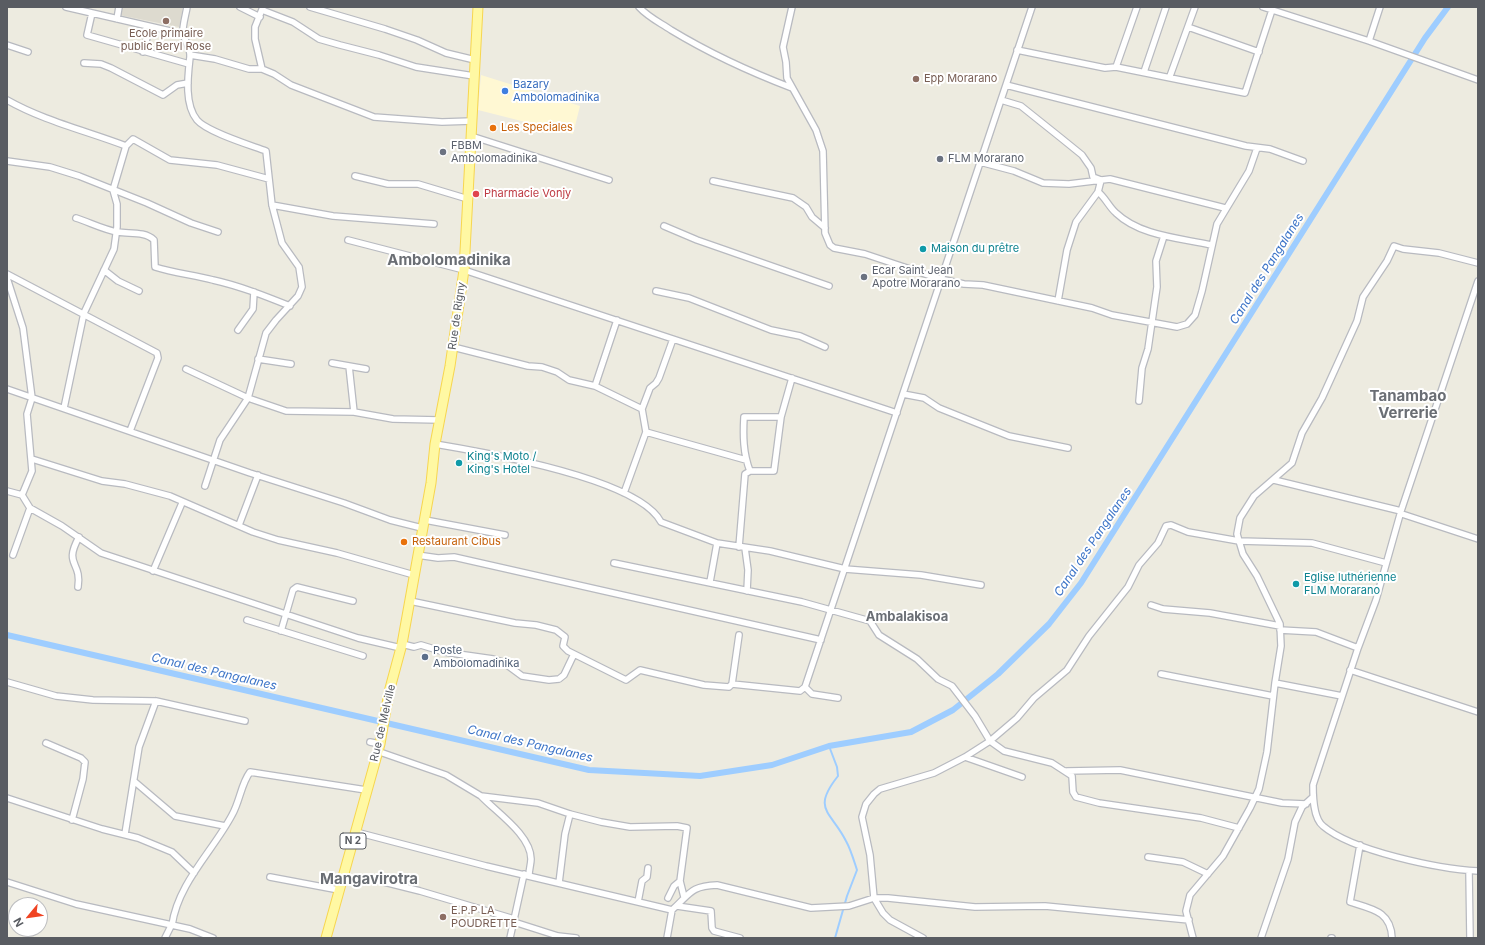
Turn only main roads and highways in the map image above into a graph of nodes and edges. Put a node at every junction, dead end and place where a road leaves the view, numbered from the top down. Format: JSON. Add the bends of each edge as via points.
{"nodes":[{"id":1,"x":478,"y":7,"type":"edge"},
{"id":2,"x":424,"y":524,"type":"joint"},
{"id":3,"x":326,"y":938,"type":"edge"}],
"edges":[{"from":1,"to":2,"type":"main road","name":"Rue de Rigny","number":"N 2","via":[[464,270]]},
{"from":2,"to":3,"type":"main road","name":"Rue de Melville","number":"N 2","via":[[402,646],[379,748]]}]}
